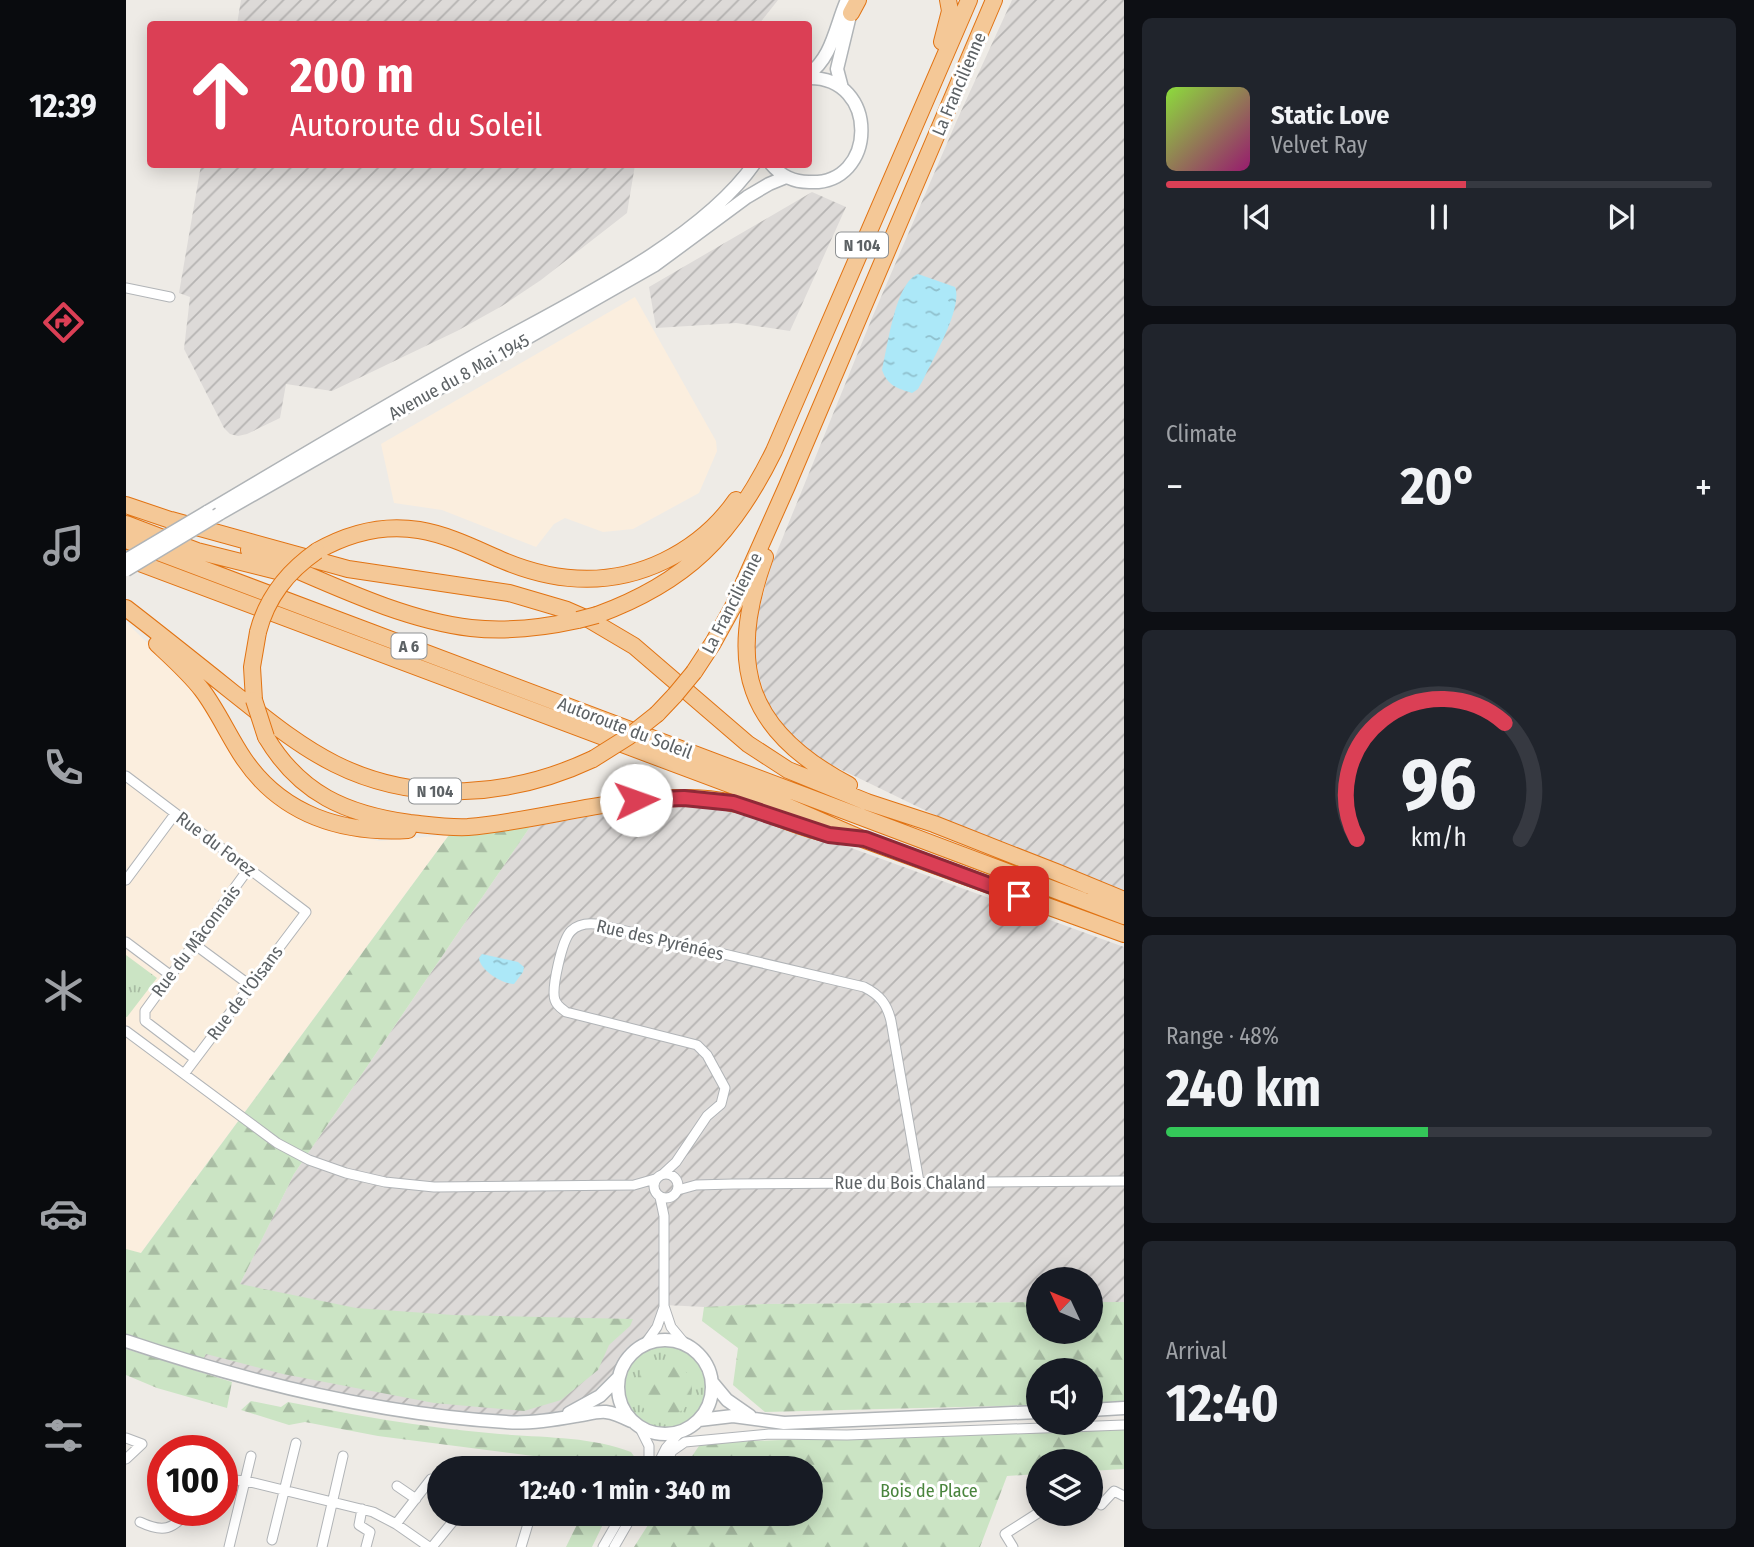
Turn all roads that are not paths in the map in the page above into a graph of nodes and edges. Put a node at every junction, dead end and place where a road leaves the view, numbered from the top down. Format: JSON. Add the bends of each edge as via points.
{"nodes":[{"id":1,"x":948,"y":0,"type":"edge"},
{"id":2,"x":968,"y":0,"type":"edge"},
{"id":3,"x":994,"y":0,"type":"edge"},
{"id":4,"x":850,"y":4,"type":"edge"},
{"id":5,"x":941,"y":64,"type":"junction"},
{"id":6,"x":812,"y":73,"type":"edge"},
{"id":7,"x":812,"y":77,"type":"edge"},
{"id":8,"x":842,"y":88,"type":"junction"},
{"id":9,"x":751,"y":168,"type":"edge"},
{"id":10,"x":776,"y":168,"type":"edge"},
{"id":11,"x":786,"y":177,"type":"junction"},
{"id":12,"x":126,"y":288,"type":"edge"},
{"id":13,"x":170,"y":297,"type":"dead end"},
{"id":14,"x":774,"y":451,"type":"junction"},
{"id":15,"x":787,"y":486,"type":"junction"},
{"id":16,"x":126,"y":505,"type":"edge"},
{"id":17,"x":213,"y":513,"type":"junction"},
{"id":18,"x":171,"y":520,"type":"junction"},
{"id":19,"x":126,"y":524,"type":"edge"},
{"id":20,"x":126,"y":540,"type":"edge"},
{"id":21,"x":126,"y":559,"type":"edge"},
{"id":22,"x":126,"y":570,"type":"edge"},
{"id":23,"x":334,"y":587,"type":"junction"},
{"id":24,"x":126,"y":608,"type":"edge"},
{"id":25,"x":126,"y":617,"type":"edge"},
{"id":26,"x":126,"y":776,"type":"edge"},
{"id":27,"x":175,"y":814,"type":"junction"},
{"id":28,"x":934,"y":824,"type":"junction"},
{"id":29,"x":454,"y":828,"type":"junction"},
{"id":30,"x":865,"y":839,"type":"junction"},
{"id":31,"x":249,"y":868,"type":"junction"},
{"id":32,"x":126,"y":880,"type":"edge"},
{"id":33,"x":1124,"y":900,"type":"edge"},
{"id":34,"x":306,"y":912,"type":"joint"},
{"id":35,"x":1124,"y":916,"type":"edge"},
{"id":36,"x":1124,"y":934,"type":"edge"},
{"id":37,"x":126,"y":942,"type":"edge"},
{"id":38,"x":194,"y":944,"type":"junction"},
{"id":39,"x":170,"y":975,"type":"junction"},
{"id":40,"x":251,"y":986,"type":"junction"},
{"id":41,"x":126,"y":1031,"type":"edge"},
{"id":42,"x":195,"y":1059,"type":"junction"},
{"id":43,"x":184,"y":1074,"type":"junction"},
{"id":44,"x":676,"y":1163,"type":"junction"},
{"id":45,"x":659,"y":1177,"type":"junction"},
{"id":46,"x":1124,"y":1181,"type":"edge"},
{"id":47,"x":919,"y":1182,"type":"junction"},
{"id":48,"x":634,"y":1185,"type":"junction"},
{"id":49,"x":676,"y":1186,"type":"junction"},
{"id":50,"x":657,"y":1194,"type":"junction"},
{"id":51,"x":664,"y":1216,"type":"junction"},
{"id":52,"x":664,"y":1306,"type":"junction"},
{"id":53,"x":126,"y":1341,"type":"edge"},
{"id":54,"x":645,"y":1344,"type":"junction"},
{"id":55,"x":686,"y":1345,"type":"junction"},
{"id":56,"x":619,"y":1377,"type":"junction"},
{"id":57,"x":712,"y":1381,"type":"junction"},
{"id":58,"x":1124,"y":1408,"type":"edge"},
{"id":59,"x":1103,"y":1409,"type":"edge"},
{"id":60,"x":1026,"y":1413,"type":"edge"},
{"id":61,"x":550,"y":1420,"type":"junction"},
{"id":62,"x":699,"y":1420,"type":"junction"},
{"id":63,"x":760,"y":1421,"type":"junction"},
{"id":64,"x":636,"y":1424,"type":"junction"},
{"id":65,"x":1124,"y":1425,"type":"edge"},
{"id":66,"x":679,"y":1433,"type":"junction"},
{"id":67,"x":126,"y":1438,"type":"edge"},
{"id":68,"x":296,"y":1443,"type":"dead end"},
{"id":69,"x":251,"y":1456,"type":"dead end"},
{"id":70,"x":344,"y":1456,"type":"dead end"},
{"id":71,"x":649,"y":1456,"type":"edge"},
{"id":72,"x":662,"y":1456,"type":"edge"},
{"id":73,"x":670,"y":1456,"type":"edge"},
{"id":74,"x":126,"y":1459,"type":"edge"},
{"id":75,"x":238,"y":1480,"type":"edge"},
{"id":76,"x":246,"y":1481,"type":"junction"},
{"id":77,"x":427,"y":1484,"type":"edge"},
{"id":78,"x":397,"y":1486,"type":"dead end"},
{"id":79,"x":285,"y":1491,"type":"junction"},
{"id":80,"x":1124,"y":1496,"type":"edge"},
{"id":81,"x":416,"y":1499,"type":"junction"},
{"id":82,"x":333,"y":1502,"type":"junction"},
{"id":83,"x":1103,"y":1503,"type":"edge"},
{"id":84,"x":362,"y":1509,"type":"junction"},
{"id":85,"x":1026,"y":1521,"type":"edge"},
{"id":86,"x":140,"y":1522,"type":"dead end"},
{"id":87,"x":396,"y":1524,"type":"junction"},
{"id":88,"x":147,"y":1526,"type":"edge"},
{"id":89,"x":148,"y":1526,"type":"edge"},
{"id":90,"x":172,"y":1526,"type":"edge"},
{"id":91,"x":449,"y":1526,"type":"edge"},
{"id":92,"x":527,"y":1526,"type":"edge"},
{"id":93,"x":615,"y":1526,"type":"edge"},
{"id":94,"x":626,"y":1526,"type":"edge"},
{"id":95,"x":272,"y":1540,"type":"dead end"},
{"id":96,"x":229,"y":1547,"type":"edge"},
{"id":97,"x":322,"y":1547,"type":"edge"},
{"id":98,"x":366,"y":1547,"type":"edge"},
{"id":99,"x":430,"y":1547,"type":"edge"},
{"id":100,"x":521,"y":1547,"type":"edge"},
{"id":101,"x":603,"y":1547,"type":"edge"},
{"id":102,"x":614,"y":1547,"type":"edge"},
{"id":103,"x":1013,"y":1547,"type":"edge"}],
"edges":[{"from":1,"to":5,"type":"highway"},
{"from":2,"to":5,"type":"highway","name":"La Francilienne","number":"N 104"},
{"from":3,"to":15,"type":"highway","name":"La Francilienne","number":"N 104"},
{"from":4,"to":6,"type":"main road","via":[[826,55]]},
{"from":4,"to":8,"type":"main road","via":[[837,69]]},
{"from":5,"to":14,"type":"highway","name":"La Francilienne","number":"N 104"},
{"from":7,"to":8,"type":"main road"},
{"from":8,"to":11,"type":"main road","via":[[859,110],[863,124],[858,152],[846,169],[828,180],[800,182]]},
{"from":9,"to":17,"type":"main road","name":"Avenue du 8 Mai 1945","via":[[694,223],[627,270]]},
{"from":10,"to":11,"type":"main road"},
{"from":11,"to":17,"type":"main road","name":"Avenue du 8 Mai 1945","via":[[747,197],[655,265]]},
{"from":12,"to":13,"type":"street"},
{"from":14,"to":23,"type":"highway","name":"La Francilienne","number":"N 104","bridge":true,"via":[[745,504],[707,550],[659,587],[597,615],[517,630],[471,628]]},
{"from":14,"to":29,"type":"highway","bridge":true,"via":[[701,538],[654,566],[619,576],[592,580],[547,575],[447,537],[402,528],[356,533],[317,551],[279,585],[264,612],[252,667],[254,700],[266,737],[278,756],[314,792],[338,805],[381,818]]},
{"from":15,"to":24,"type":"highway","name":"La Francilienne","number":"N 104","bridge":true,"via":[[734,605],[675,695],[628,737],[593,759],[527,783],[481,791],[433,790],[372,778],[337,765],[284,733]]},
{"from":15,"to":28,"type":"highway","via":[[788,497],[749,612],[748,668],[760,704],[780,736],[811,764]]},
{"from":16,"to":18,"type":"highway","name":"La Francilienne","number":"N 104"},
{"from":17,"to":21,"type":"main road","name":"Avenue du 8 Mai 1945","bridge":true},
{"from":17,"to":22,"type":"main road","name":"Avenue du 8 Mai 1945","bridge":true},
{"from":18,"to":23,"type":"highway","name":"La Francilienne","number":"N 104"},
{"from":18,"to":28,"type":"highway","via":[[348,569],[509,593],[567,610],[634,646],[739,737],[775,762],[818,783]]},
{"from":19,"to":23,"type":"highway","via":[[197,551]]},
{"from":20,"to":35,"type":"highway","name":"Autoroute du Soleil","number":"A 6"},
{"from":21,"to":30,"type":"highway","name":"Autoroute du Soleil","number":"A 6"},
{"from":25,"to":29,"type":"highway","via":[[201,689],[253,771],[289,805],[326,822],[367,830]]},
{"from":26,"to":27,"type":"street","name":"Rue du Forez"},
{"from":27,"to":31,"type":"street","name":"Rue du Forez"},
{"from":27,"to":32,"type":"street"},
{"from":28,"to":33,"type":"highway"},
{"from":29,"to":30,"type":"highway","via":[[636,800],[684,798],[733,803],[829,835]]},
{"from":30,"to":36,"type":"highway","name":"Autoroute du Soleil","number":"A 6"},
{"from":31,"to":34,"type":"street","name":"Rue du Forez"},
{"from":31,"to":38,"type":"street","name":"Rue du Mâconnais"},
{"from":34,"to":40,"type":"street","name":"Rue de l'Oisans"},
{"from":37,"to":39,"type":"street"},
{"from":38,"to":39,"type":"street","name":"Rue du Mâconnais"},
{"from":38,"to":40,"type":"street"},
{"from":39,"to":42,"type":"street","name":"Rue du Mâconnais","via":[[144,1014],[145,1021]]},
{"from":40,"to":42,"type":"street","name":"Rue de l'Oisans"},
{"from":41,"to":43,"type":"street"},
{"from":42,"to":43,"type":"street","name":"Rue de l'Oisans"},
{"from":43,"to":48,"type":"street","via":[[277,1143],[346,1173],[434,1187]]},
{"from":44,"to":45,"type":"street","name":"Rue des Pyrénées"},
{"from":44,"to":47,"type":"street","name":"Rue des Pyrénées","via":[[700,1124],[724,1098],[722,1080],[697,1045],[566,1012],[558,1006],[554,988],[565,941],[578,926],[596,924],[872,991],[884,1001],[891,1021]]},
{"from":44,"to":49,"type":"street"},
{"from":45,"to":48,"type":"street"},
{"from":45,"to":49,"type":"street","name":"Rue du Bois Chaland","via":[[668,1173]]},
{"from":45,"to":50,"type":"street"},
{"from":46,"to":47,"type":"street","name":"Rue du Bois Chaland"},
{"from":47,"to":49,"type":"street","name":"Rue du Bois Chaland"},
{"from":48,"to":50,"type":"street"},
{"from":49,"to":50,"type":"street"},
{"from":49,"to":51,"type":"street"},
{"from":50,"to":51,"type":"street"},
{"from":51,"to":52,"type":"street"},
{"from":52,"to":54,"type":"street"},
{"from":52,"to":55,"type":"street","via":[[671,1327]]},
{"from":53,"to":61,"type":"main road","via":[[247,1378],[334,1398],[509,1423]]},
{"from":54,"to":55,"type":"main road","via":[[665,1340]]},
{"from":54,"to":56,"type":"main road","via":[[630,1356]]},
{"from":55,"to":57,"type":"main road","via":[[706,1363]]},
{"from":56,"to":61,"type":"main road","via":[[593,1400]]},
{"from":56,"to":64,"type":"main road","via":[[620,1402]]},
{"from":57,"to":62,"type":"main road","via":[[708,1407]]},
{"from":57,"to":63,"type":"main road","via":[[727,1400]]},
{"from":58,"to":59,"type":"main road"},
{"from":60,"to":63,"type":"main road"},
{"from":61,"to":64,"type":"main road","via":[[600,1412]]},
{"from":62,"to":63,"type":"main road","via":[[733,1416]]},
{"from":62,"to":66,"type":"main road"},
{"from":64,"to":66,"type":"main road","via":[[659,1434]]},
{"from":64,"to":71,"type":"street","via":[[649,1446]]},
{"from":65,"to":73,"type":"street","via":[[768,1434],[685,1442]]},
{"from":66,"to":72,"type":"street"},
{"from":67,"to":74,"type":"street","via":[[142,1444]]},
{"from":68,"to":79,"type":"street"},
{"from":69,"to":76,"type":"street"},
{"from":70,"to":82,"type":"street"},
{"from":75,"to":76,"type":"street"},
{"from":76,"to":79,"type":"street"},
{"from":76,"to":96,"type":"street"},
{"from":77,"to":81,"type":"street"},
{"from":78,"to":81,"type":"street"},
{"from":79,"to":82,"type":"street"},
{"from":79,"to":95,"type":"street"},
{"from":80,"to":83,"type":"street","via":[[1114,1490]]},
{"from":81,"to":87,"type":"street"},
{"from":82,"to":84,"type":"street"},
{"from":82,"to":97,"type":"street"},
{"from":84,"to":87,"type":"street"},
{"from":84,"to":98,"type":"street","via":[[359,1525],[370,1532]]},
{"from":85,"to":103,"type":"street","via":[[1005,1534]]},
{"from":86,"to":88,"type":"street"},
{"from":87,"to":99,"type":"street"},
{"from":89,"to":90,"type":"street"},
{"from":91,"to":99,"type":"street"},
{"from":92,"to":100,"type":"street"},
{"from":93,"to":101,"type":"street"},
{"from":94,"to":102,"type":"street"}]}
